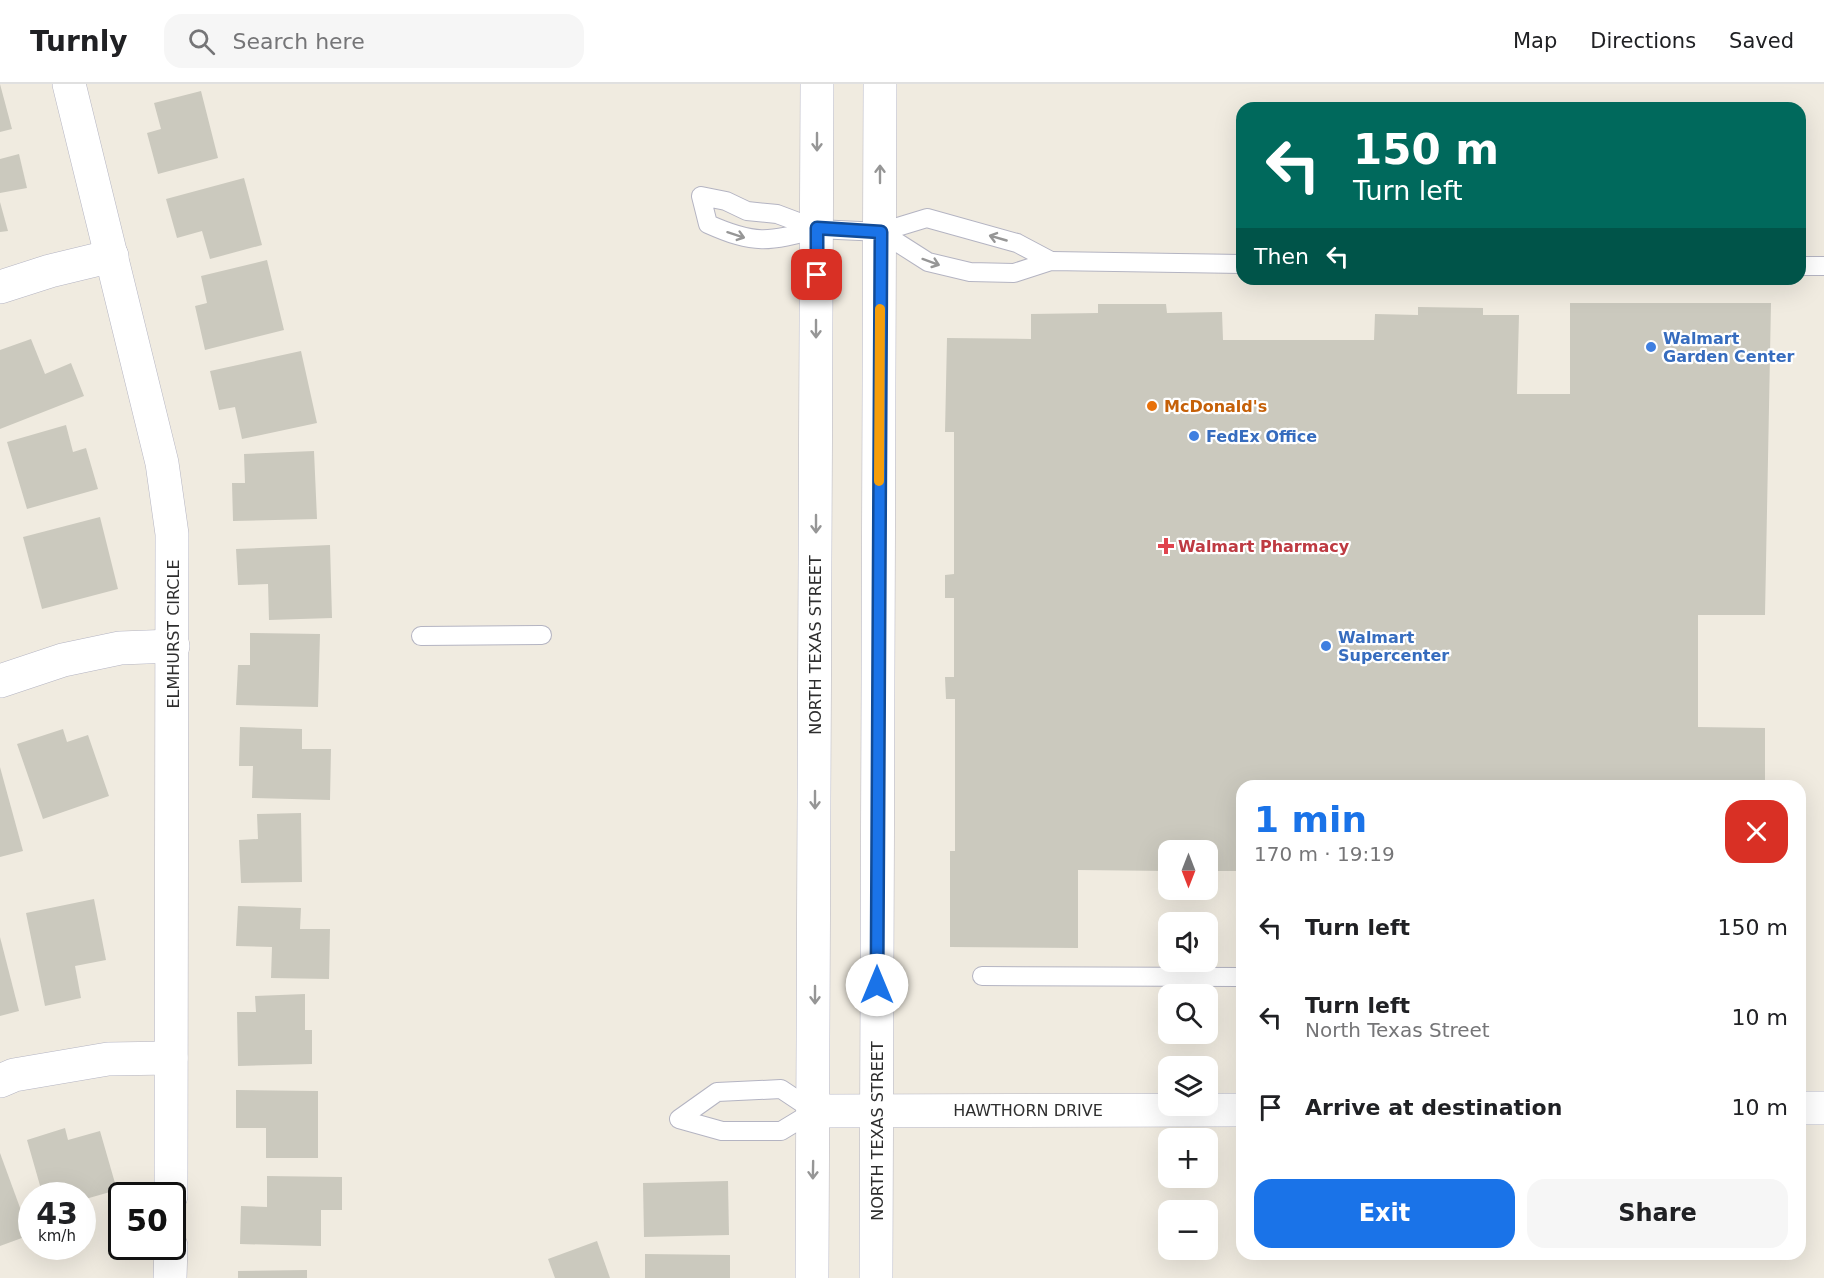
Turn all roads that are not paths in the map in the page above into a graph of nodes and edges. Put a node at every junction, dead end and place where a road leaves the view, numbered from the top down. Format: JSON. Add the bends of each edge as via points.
{"nodes":[{"id":1,"x":69,"y":84,"type":"edge"},
{"id":2,"x":817,"y":84,"type":"edge"},
{"id":3,"x":880,"y":84,"type":"edge"},
{"id":4,"x":817,"y":228,"type":"junction"},
{"id":5,"x":881,"y":232,"type":"junction"},
{"id":6,"x":112,"y":256,"type":"junction"},
{"id":7,"x":1051,"y":261,"type":"junction"},
{"id":8,"x":1236,"y":264,"type":"edge"},
{"id":9,"x":1806,"y":266,"type":"edge"},
{"id":10,"x":1823,"y":266,"type":"edge"},
{"id":11,"x":0,"y":287,"type":"edge"},
{"id":12,"x":542,"y":635,"type":"dead end"},
{"id":13,"x":421,"y":636,"type":"dead end"},
{"id":14,"x":173,"y":646,"type":"junction"},
{"id":15,"x":0,"y":681,"type":"edge"},
{"id":16,"x":982,"y":976,"type":"dead end"},
{"id":17,"x":1236,"y":977,"type":"edge"},
{"id":18,"x":171,"y":1058,"type":"junction"},
{"id":19,"x":0,"y":1081,"type":"edge"},
{"id":20,"x":1806,"y":1108,"type":"edge"},
{"id":21,"x":1824,"y":1108,"type":"edge"},
{"id":22,"x":1236,"y":1110,"type":"edge"},
{"id":23,"x":814,"y":1111,"type":"junction"},
{"id":24,"x":877,"y":1111,"type":"junction"},
{"id":25,"x":171,"y":1182,"type":"edge"},
{"id":26,"x":171,"y":1260,"type":"edge"},
{"id":27,"x":170,"y":1278,"type":"edge"},
{"id":28,"x":812,"y":1278,"type":"edge"},
{"id":29,"x":876,"y":1278,"type":"edge"}],
"edges":[{"from":1,"to":6,"type":"main road","name":"ELMHURST CIRCLE"},
{"from":2,"to":4,"type":"main road","name":"NORTH TEXAS STREET","one_way":true},
{"from":5,"to":3,"type":"main road","name":"NORTH TEXAS STREET","one_way":true},
{"from":4,"to":4,"type":"lane","one_way":true,"via":[[777,214],[747,211],[726,201],[700,196],[708,224],[740,238],[776,240]]},
{"from":4,"to":5,"type":"lane"},
{"from":4,"to":23,"type":"main road","name":"NORTH TEXAS STREET","one_way":true},
{"from":7,"to":5,"type":"lane","one_way":true,"via":[[1017,243],[927,218]]},
{"from":5,"to":7,"type":"lane","one_way":true,"via":[[928,262],[970,272],[1014,273]]},
{"from":5,"to":24,"type":"main road","name":"NORTH TEXAS STREET"},
{"from":6,"to":11,"type":"main road"},
{"from":6,"to":14,"type":"main road","name":"ELMHURST CIRCLE","via":[[162,463],[172,534]]},
{"from":7,"to":8,"type":"lane"},
{"from":9,"to":10,"type":"lane"},
{"from":12,"to":13,"type":"lane"},
{"from":14,"to":15,"type":"main road","via":[[120,648],[63,660]]},
{"from":14,"to":18,"type":"main road","name":"ELMHURST CIRCLE"},
{"from":16,"to":17,"type":"lane"},
{"from":18,"to":19,"type":"main road","via":[[108,1059]]},
{"from":18,"to":25,"type":"main road","name":"ELMHURST CIRCLE"},
{"from":20,"to":21,"type":"main road"},
{"from":22,"to":24,"type":"main road","name":"HAWTHORN DRIVE"},
{"from":23,"to":23,"type":"lane","via":[[781,1089],[717,1092],[679,1119],[722,1131],[780,1131]]},
{"from":23,"to":24,"type":"main road","name":"HAWTHORN DRIVE"},
{"from":23,"to":28,"type":"main road","name":"NORTH TEXAS STREET","one_way":true},
{"from":24,"to":29,"type":"main road","name":"NORTH TEXAS STREET"},
{"from":26,"to":27,"type":"main road"}]}
